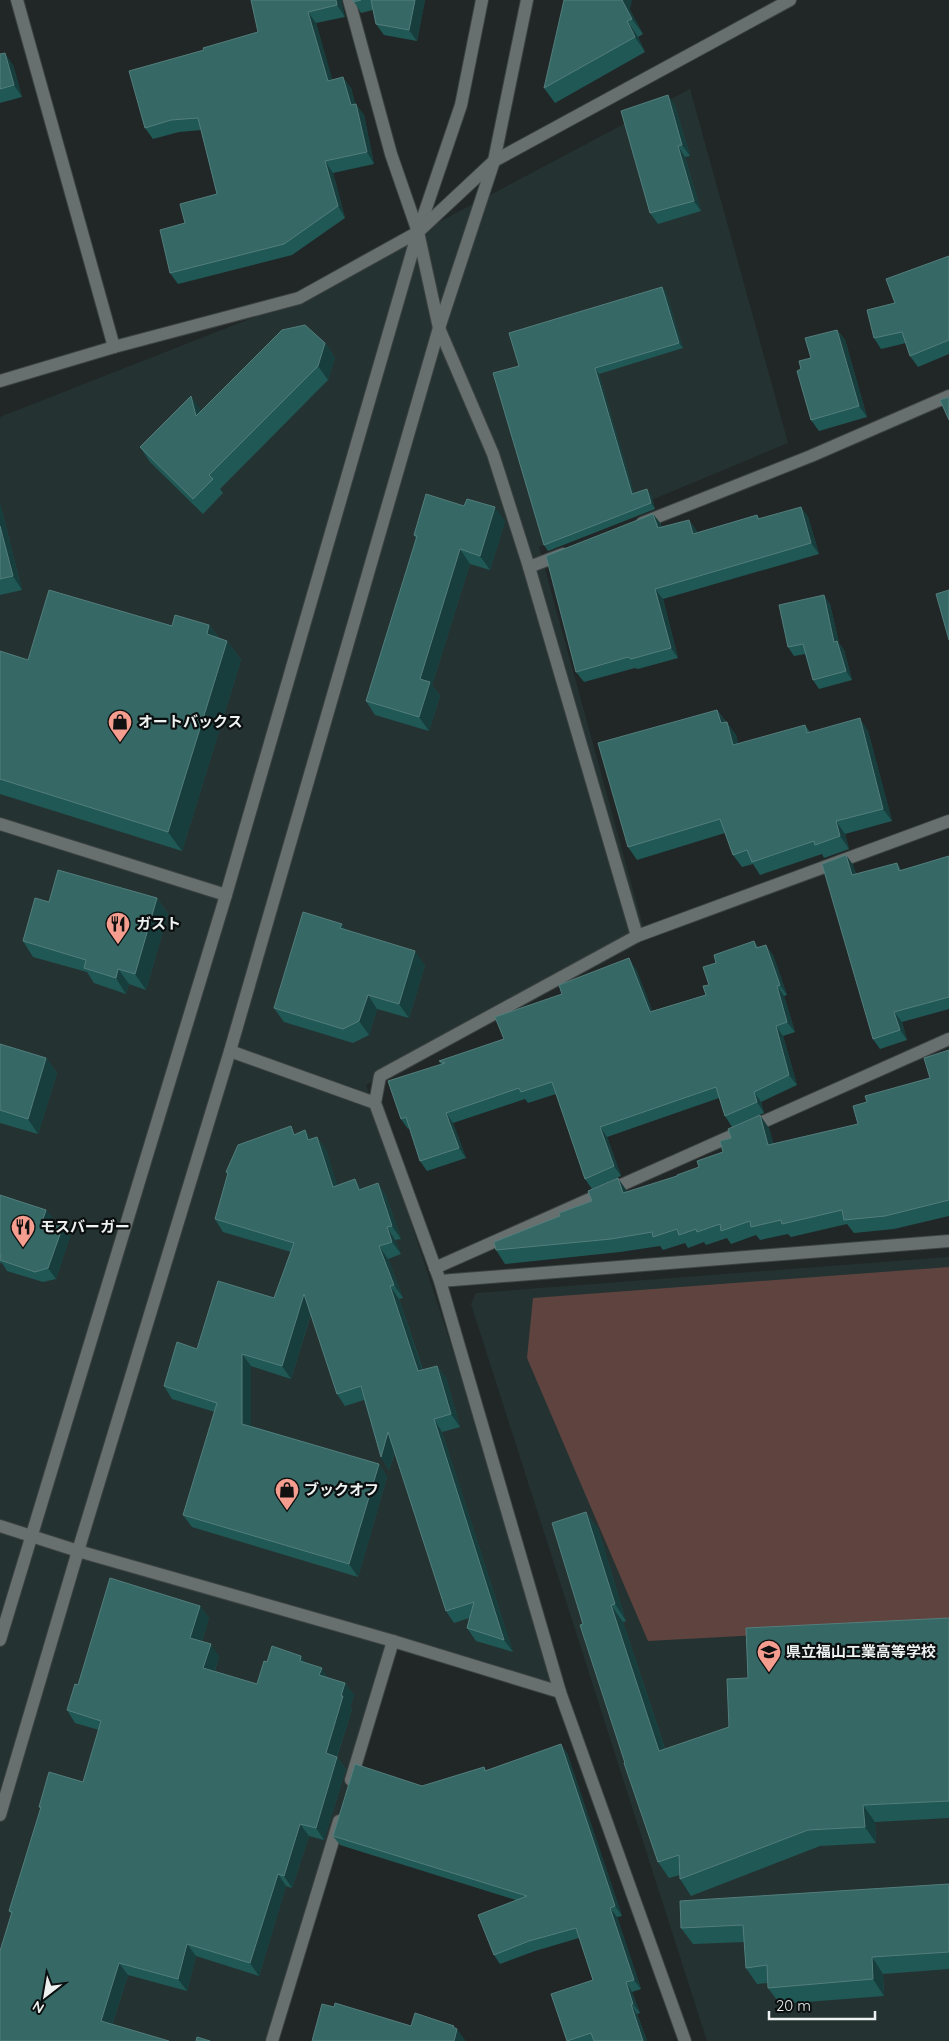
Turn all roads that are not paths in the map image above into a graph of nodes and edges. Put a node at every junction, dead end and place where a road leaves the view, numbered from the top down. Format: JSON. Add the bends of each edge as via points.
{"nodes":[{"id":1,"x":16,"y":0,"type":"edge"},
{"id":2,"x":349,"y":0,"type":"edge"},
{"id":3,"x":482,"y":0,"type":"edge"},
{"id":4,"x":527,"y":0,"type":"edge"},
{"id":5,"x":790,"y":0,"type":"edge"},
{"id":6,"x":494,"y":161,"type":"junction"},
{"id":7,"x":418,"y":232,"type":"junction"},
{"id":8,"x":439,"y":328,"type":"junction"},
{"id":9,"x":114,"y":347,"type":"junction"},
{"id":10,"x":0,"y":381,"type":"edge"},
{"id":11,"x":949,"y":396,"type":"edge"},
{"id":12,"x":629,"y":528,"type":"edge"},
{"id":13,"x":575,"y":549,"type":"edge"},
{"id":14,"x":529,"y":568,"type":"junction"},
{"id":15,"x":949,"y":821,"type":"edge"},
{"id":16,"x":0,"y":824,"type":"edge"},
{"id":17,"x":226,"y":895,"type":"junction"},
{"id":18,"x":637,"y":936,"type":"junction"},
{"id":19,"x":949,"y":1039,"type":"edge"},
{"id":20,"x":230,"y":1051,"type":"junction"},
{"id":21,"x":375,"y":1103,"type":"junction"},
{"id":22,"x":949,"y":1241,"type":"edge"},
{"id":23,"x":435,"y":1268,"type":"junction"},
{"id":24,"x":440,"y":1281,"type":"junction"},
{"id":25,"x":0,"y":1526,"type":"edge"},
{"id":26,"x":31,"y":1537,"type":"junction"},
{"id":27,"x":78,"y":1551,"type":"junction"},
{"id":28,"x":0,"y":1640,"type":"edge"},
{"id":29,"x":394,"y":1641,"type":"junction"},
{"id":30,"x":560,"y":1692,"type":"junction"},
{"id":31,"x":347,"y":1794,"type":"edge"},
{"id":32,"x":341,"y":1813,"type":"edge"},
{"id":33,"x":0,"y":1816,"type":"edge"},
{"id":34,"x":272,"y":2041,"type":"edge"},
{"id":35,"x":684,"y":2041,"type":"edge"}],
"edges":[{"from":1,"to":9,"type":"street"},
{"from":2,"to":7,"type":"street","via":[[391,154]]},
{"from":3,"to":7,"type":"street","via":[[460,105]]},
{"from":4,"to":6,"type":"street"},
{"from":5,"to":6,"type":"street"},
{"from":6,"to":7,"type":"street"},
{"from":6,"to":8,"type":"street"},
{"from":7,"to":8,"type":"street"},
{"from":7,"to":9,"type":"street","via":[[299,298]]},
{"from":7,"to":17,"type":"street"},
{"from":8,"to":14,"type":"street","via":[[493,454]]},
{"from":8,"to":20,"type":"street"},
{"from":9,"to":10,"type":"street"},
{"from":11,"to":12,"type":"street","via":[[811,456]]},
{"from":13,"to":14,"type":"street"},
{"from":14,"to":18,"type":"street"},
{"from":15,"to":18,"type":"street"},
{"from":16,"to":17,"type":"street"},
{"from":17,"to":26,"type":"street"},
{"from":18,"to":21,"type":"street","via":[[380,1076]]},
{"from":19,"to":23,"type":"street"},
{"from":20,"to":21,"type":"street"},
{"from":20,"to":27,"type":"street"},
{"from":21,"to":23,"type":"street"},
{"from":22,"to":24,"type":"street"},
{"from":23,"to":24,"type":"street"},
{"from":24,"to":30,"type":"street"},
{"from":25,"to":26,"type":"street"},
{"from":26,"to":27,"type":"street"},
{"from":26,"to":28,"type":"street"},
{"from":27,"to":29,"type":"street"},
{"from":27,"to":33,"type":"street"},
{"from":29,"to":30,"type":"street"},
{"from":29,"to":31,"type":"street"},
{"from":30,"to":35,"type":"street"},
{"from":32,"to":34,"type":"street"}]}
